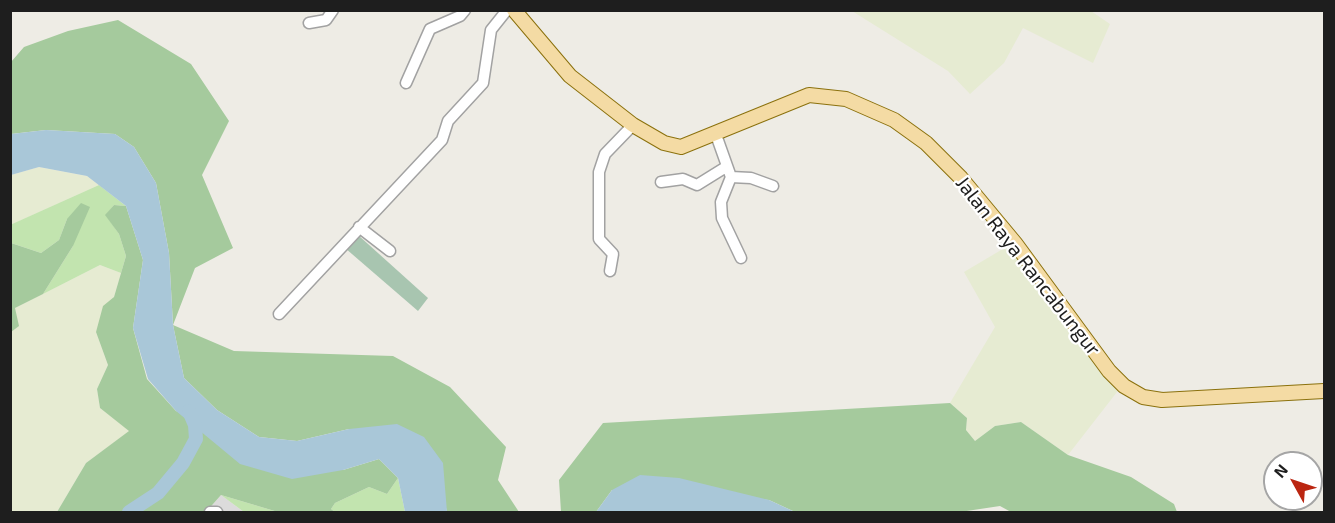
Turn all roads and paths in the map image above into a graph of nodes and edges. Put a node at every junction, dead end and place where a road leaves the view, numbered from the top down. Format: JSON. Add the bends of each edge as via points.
{"nodes":[{"id":1,"x":333,"y":10,"type":"edge"},
{"id":2,"x":465,"y":10,"type":"edge"},
{"id":3,"x":507,"y":10,"type":"edge"},
{"id":4,"x":514,"y":10,"type":"edge"},
{"id":5,"x":309,"y":23,"type":"dead end"},
{"id":6,"x":406,"y":82,"type":"dead end"},
{"id":7,"x":633,"y":125,"type":"junction"},
{"id":8,"x":715,"y":132,"type":"junction"},
{"id":9,"x":728,"y":172,"type":"junction"},
{"id":10,"x":661,"y":182,"type":"dead end"},
{"id":11,"x":773,"y":186,"type":"dead end"},
{"id":12,"x":358,"y":227,"type":"junction"},
{"id":13,"x":390,"y":251,"type":"dead end"},
{"id":14,"x":741,"y":258,"type":"dead end"},
{"id":15,"x":610,"y":271,"type":"dead end"},
{"id":16,"x":279,"y":314,"type":"dead end"},
{"id":17,"x":1324,"y":391,"type":"edge"},
{"id":18,"x":210,"y":513,"type":"edge"},
{"id":19,"x":217,"y":513,"type":"edge"}],
"edges":[{"from":1,"to":5,"type":"street","via":[[326,20]]},
{"from":2,"to":6,"type":"street","via":[[429,29]]},
{"from":3,"to":12,"type":"street","via":[[491,30],[483,83],[448,122],[442,140]]},
{"from":4,"to":7,"type":"main road","name":"Jalan Raya Rancabungur","via":[[570,76]]},
{"from":7,"to":8,"type":"main road","name":"Jalan Raya Rancabungur","via":[[656,140],[681,147]]},
{"from":7,"to":15,"type":"street","via":[[604,154],[599,172],[599,239],[613,254]]},
{"from":8,"to":9,"type":"street"},
{"from":8,"to":17,"type":"main road","name":"Jalan Raya Rancabungur","via":[[809,95],[837,97],[866,107],[913,133],[961,178],[1015,243],[1109,371],[1132,392],[1162,400]]},
{"from":9,"to":10,"type":"street","via":[[699,184],[683,178]]},
{"from":9,"to":11,"type":"street"},
{"from":9,"to":14,"type":"street","via":[[721,209]]},
{"from":12,"to":13,"type":"street"},
{"from":12,"to":16,"type":"street"},
{"from":18,"to":19,"type":"street"}]}
